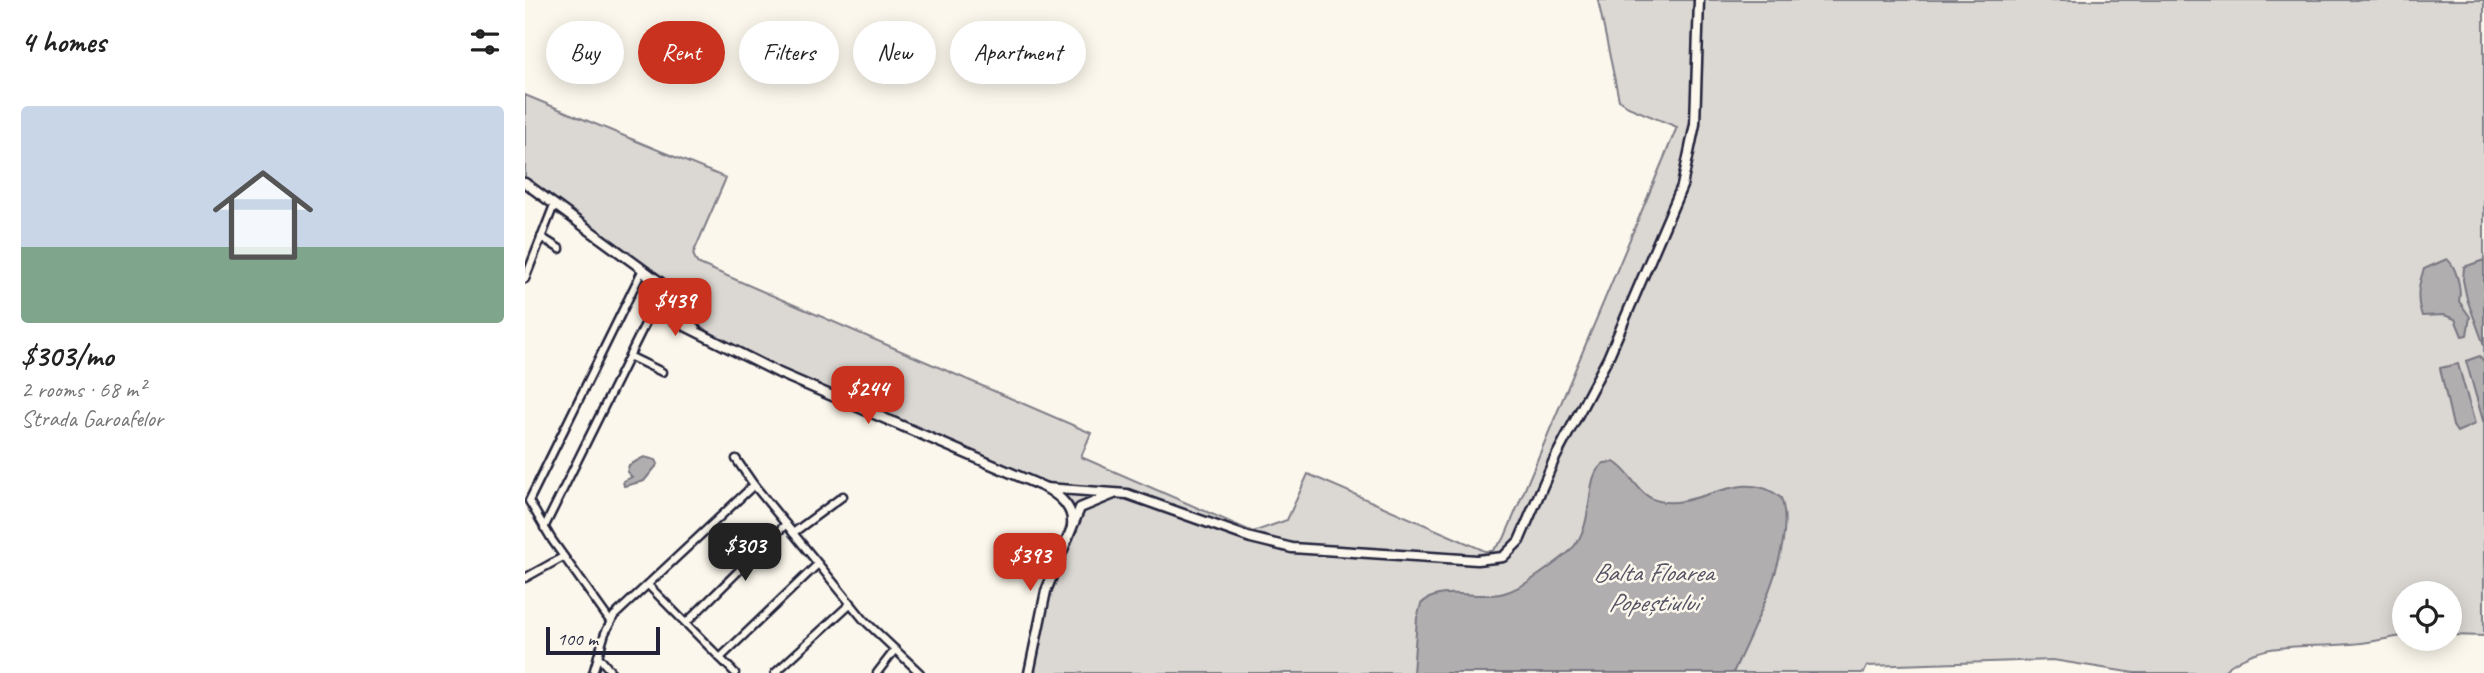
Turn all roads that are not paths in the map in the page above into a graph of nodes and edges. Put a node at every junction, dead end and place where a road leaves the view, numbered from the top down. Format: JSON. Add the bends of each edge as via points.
{"nodes":[{"id":1,"x":1699,"y":0,"type":"edge"},
{"id":2,"x":525,"y":183,"type":"edge"},
{"id":3,"x":554,"y":205,"type":"junction"},
{"id":4,"x":541,"y":237,"type":"junction"},
{"id":5,"x":560,"y":249,"type":"dead end"},
{"id":6,"x":644,"y":272,"type":"junction"},
{"id":7,"x":525,"y":279,"type":"edge"},
{"id":8,"x":674,"y":296,"type":"junction"},
{"id":9,"x":662,"y":307,"type":"junction"},
{"id":10,"x":679,"y":308,"type":"junction"},
{"id":11,"x":704,"y":337,"type":"junction"},
{"id":12,"x":629,"y":356,"type":"junction"},
{"id":13,"x":662,"y":372,"type":"dead end"},
{"id":14,"x":736,"y":458,"type":"dead end"},
{"id":15,"x":754,"y":485,"type":"junction"},
{"id":16,"x":1046,"y":488,"type":"junction"},
{"id":17,"x":1073,"y":490,"type":"junction"},
{"id":18,"x":1120,"y":493,"type":"junction"},
{"id":19,"x":843,"y":496,"type":"dead end"},
{"id":20,"x":1067,"y":504,"type":"junction"},
{"id":21,"x":1081,"y":507,"type":"junction"},
{"id":22,"x":786,"y":524,"type":"junction"},
{"id":23,"x":1072,"y":526,"type":"junction"},
{"id":24,"x":544,"y":528,"type":"junction"},
{"id":25,"x":793,"y":533,"type":"junction"},
{"id":26,"x":563,"y":557,"type":"junction"},
{"id":27,"x":818,"y":564,"type":"junction"},
{"id":28,"x":525,"y":578,"type":"edge"},
{"id":29,"x":649,"y":585,"type":"junction"},
{"id":30,"x":851,"y":603,"type":"junction"},
{"id":31,"x":610,"y":621,"type":"junction"},
{"id":32,"x":685,"y":623,"type":"junction"},
{"id":33,"x":894,"y":651,"type":"junction"},
{"id":34,"x":598,"y":656,"type":"junction"},
{"id":35,"x":720,"y":658,"type":"junction"},
{"id":36,"x":593,"y":673,"type":"edge"},
{"id":37,"x":612,"y":673,"type":"edge"},
{"id":38,"x":734,"y":673,"type":"edge"},
{"id":39,"x":775,"y":673,"type":"edge"},
{"id":40,"x":877,"y":673,"type":"edge"},
{"id":41,"x":920,"y":673,"type":"edge"},
{"id":42,"x":1029,"y":673,"type":"edge"}],
"edges":[{"from":1,"to":18,"type":"street","via":[[1695,124],[1682,186],[1608,358],[1508,554],[1477,560],[1292,548]]},
{"from":2,"to":3,"type":"street"},
{"from":3,"to":4,"type":"street"},
{"from":3,"to":6,"type":"street"},
{"from":4,"to":5,"type":"street"},
{"from":4,"to":7,"type":"street"},
{"from":6,"to":8,"type":"street"},
{"from":6,"to":9,"type":"street","via":[[659,287]]},
{"from":6,"to":24,"type":"street","via":[[529,501]]},
{"from":8,"to":9,"type":"street","via":[[665,296]]},
{"from":8,"to":10,"type":"street"},
{"from":9,"to":10,"type":"street","via":[[674,314]]},
{"from":9,"to":11,"type":"street"},
{"from":9,"to":12,"type":"street","via":[[650,314]]},
{"from":10,"to":11,"type":"street"},
{"from":11,"to":16,"type":"street"},
{"from":12,"to":13,"type":"street"},
{"from":12,"to":24,"type":"street"},
{"from":14,"to":15,"type":"street"},
{"from":15,"to":22,"type":"street"},
{"from":15,"to":29,"type":"street"},
{"from":16,"to":17,"type":"street"},
{"from":16,"to":20,"type":"street"},
{"from":17,"to":18,"type":"street"},
{"from":17,"to":20,"type":"street","via":[[1067,494]]},
{"from":17,"to":21,"type":"street","via":[[1084,497]]},
{"from":18,"to":21,"type":"street"},
{"from":19,"to":25,"type":"street"},
{"from":20,"to":21,"type":"street"},
{"from":20,"to":23,"type":"street"},
{"from":21,"to":23,"type":"street"},
{"from":22,"to":25,"type":"street"},
{"from":22,"to":32,"type":"street"},
{"from":23,"to":42,"type":"street","via":[[1043,601]]},
{"from":24,"to":26,"type":"street"},
{"from":25,"to":27,"type":"street"},
{"from":26,"to":28,"type":"street"},
{"from":26,"to":31,"type":"street"},
{"from":27,"to":30,"type":"street"},
{"from":27,"to":35,"type":"street"},
{"from":29,"to":31,"type":"street"},
{"from":29,"to":32,"type":"street"},
{"from":30,"to":33,"type":"street"},
{"from":30,"to":39,"type":"street"},
{"from":31,"to":34,"type":"street"},
{"from":32,"to":35,"type":"street"},
{"from":33,"to":40,"type":"street"},
{"from":33,"to":41,"type":"street"},
{"from":34,"to":36,"type":"street"},
{"from":34,"to":37,"type":"street"},
{"from":35,"to":38,"type":"street"}]}
